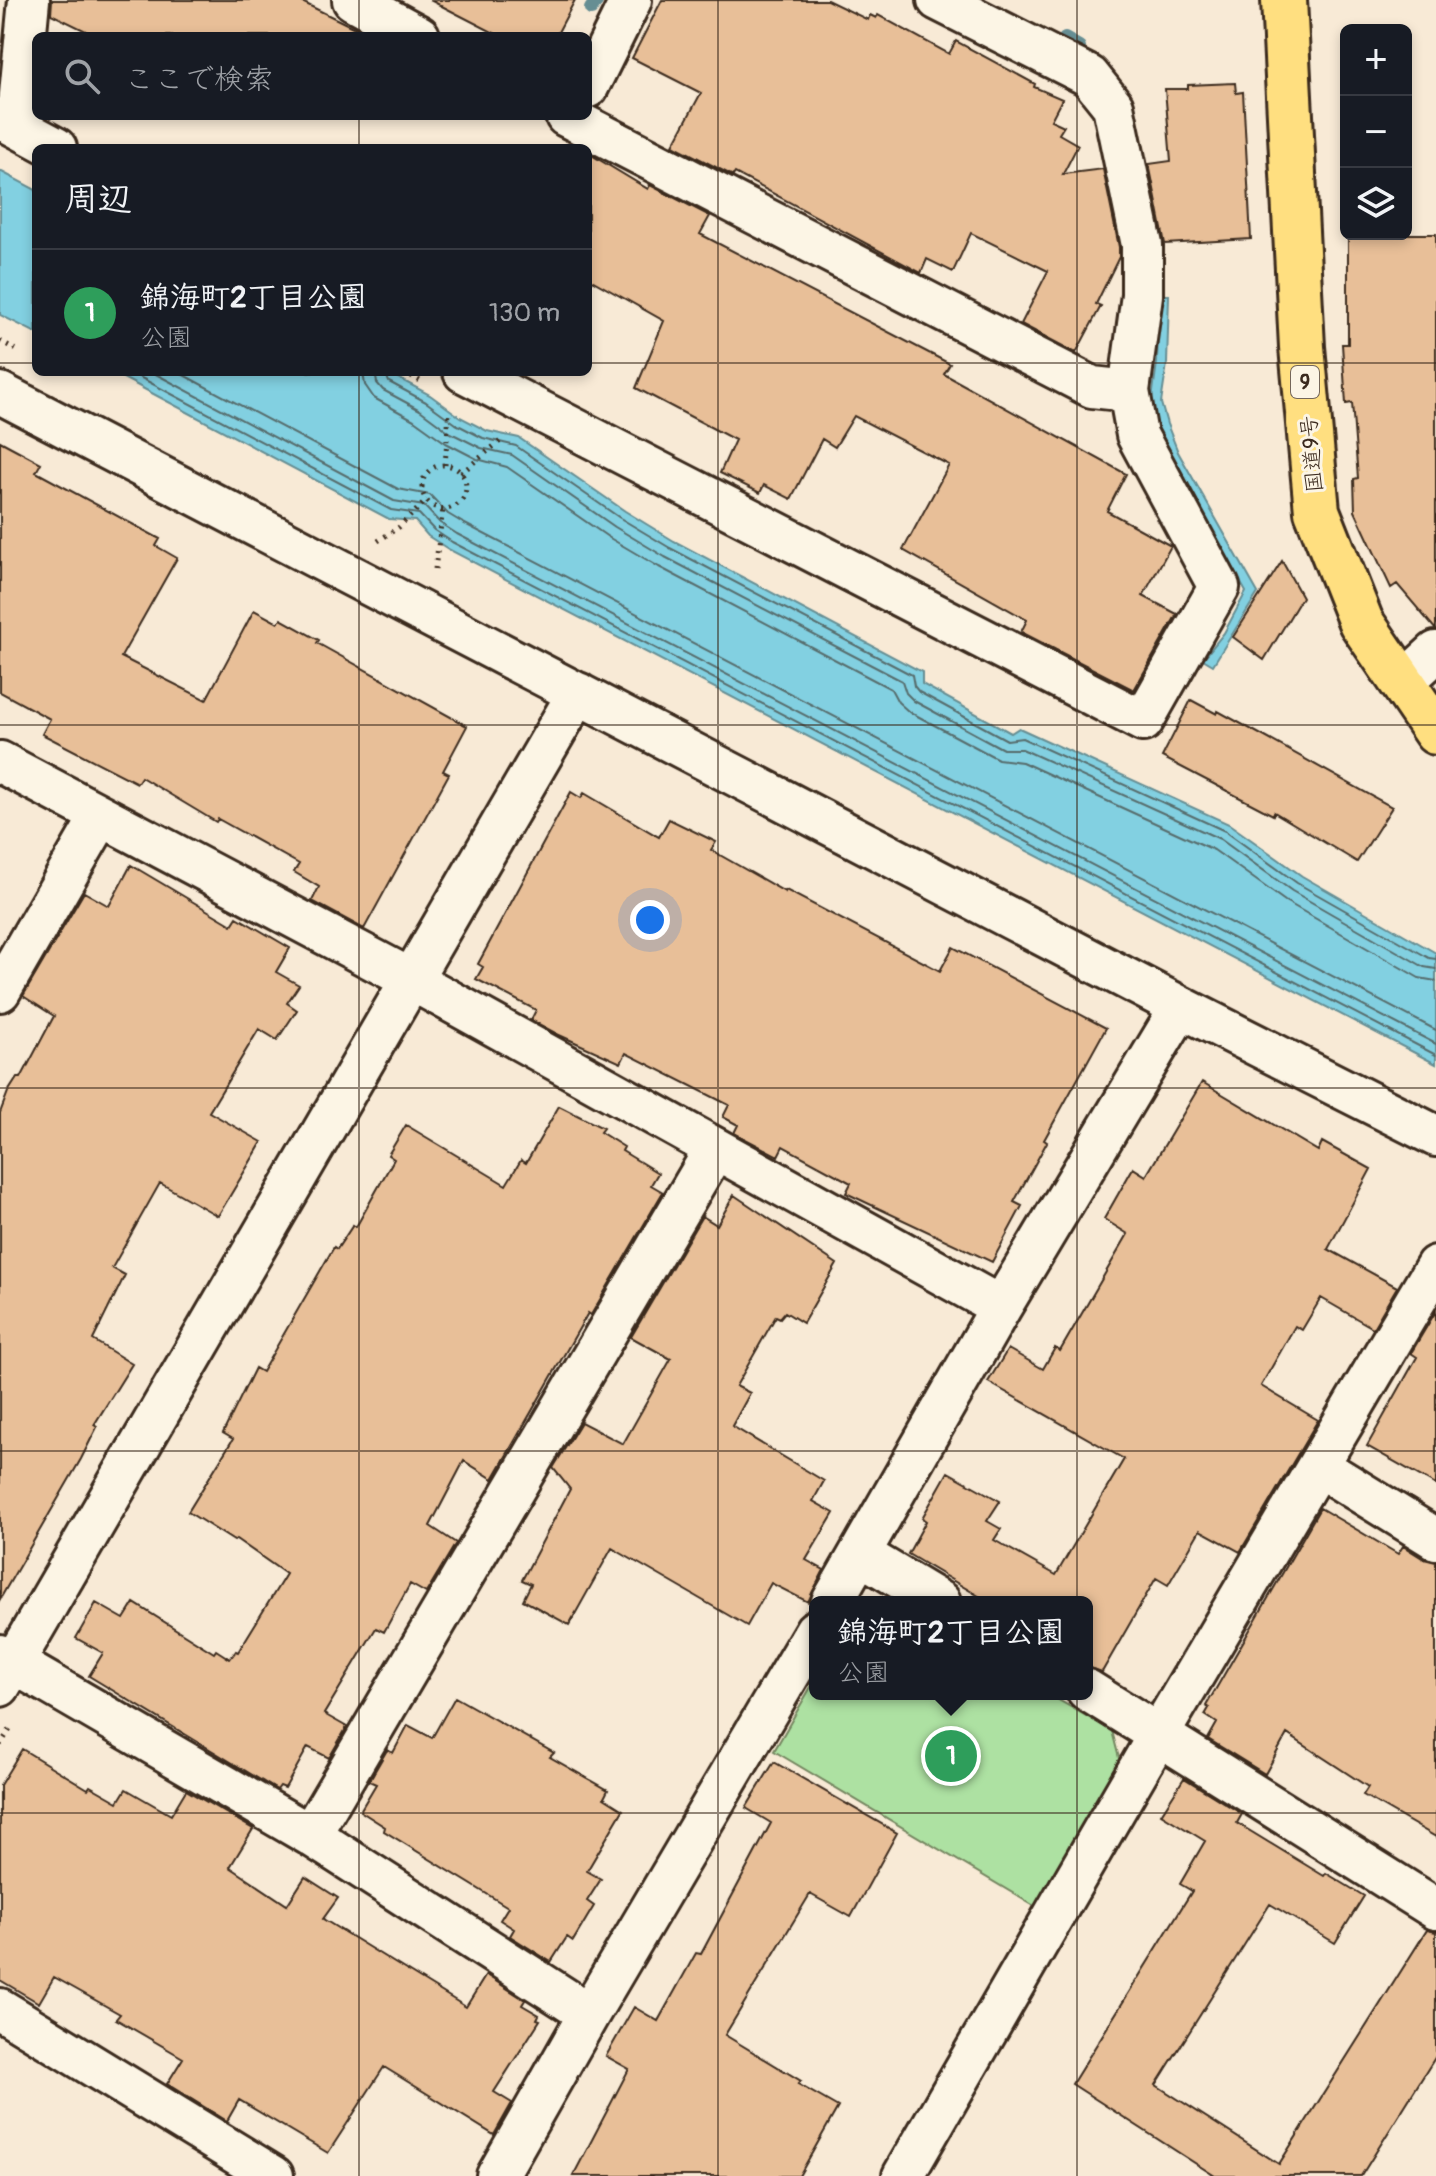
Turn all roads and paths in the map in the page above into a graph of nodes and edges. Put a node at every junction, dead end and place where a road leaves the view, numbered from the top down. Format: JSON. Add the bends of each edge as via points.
{"nodes":[{"id":1,"x":29,"y":0,"type":"edge"},
{"id":2,"x":353,"y":0,"type":"edge"},
{"id":3,"x":631,"y":0,"type":"edge"},
{"id":4,"x":938,"y":0,"type":"edge"},
{"id":5,"x":1284,"y":0,"type":"edge"},
{"id":6,"x":412,"y":32,"type":"edge"},
{"id":7,"x":592,"y":76,"type":"edge"},
{"id":8,"x":577,"y":120,"type":"edge"},
{"id":9,"x":8,"y":122,"type":"edge"},
{"id":10,"x":49,"y":144,"type":"edge"},
{"id":11,"x":472,"y":376,"type":"edge"},
{"id":12,"x":1129,"y":391,"type":"junction"},
{"id":13,"x":0,"y":393,"type":"edge"},
{"id":14,"x":448,"y":416,"type":"dead end"},
{"id":15,"x":503,"y":439,"type":"dead end"},
{"id":16,"x":445,"y":465,"type":"junction"},
{"id":17,"x":461,"y":473,"type":"junction"},
{"id":18,"x":427,"y":500,"type":"junction"},
{"id":19,"x":443,"y":509,"type":"junction"},
{"id":20,"x":399,"y":527,"type":"dead end"},
{"id":21,"x":437,"y":549,"type":"dead end"},
{"id":22,"x":1436,"y":652,"type":"edge"},
{"id":23,"x":1402,"y":683,"type":"junction"},
{"id":24,"x":578,"y":693,"type":"junction"},
{"id":25,"x":1436,"y":732,"type":"edge"},
{"id":26,"x":0,"y":762,"type":"edge"},
{"id":27,"x":101,"y":816,"type":"junction"},
{"id":28,"x":412,"y":980,"type":"junction"},
{"id":29,"x":0,"y":991,"type":"edge"},
{"id":30,"x":1181,"y":1007,"type":"junction"},
{"id":31,"x":1436,"y":1136,"type":"edge"},
{"id":32,"x":715,"y":1149,"type":"junction"},
{"id":33,"x":1436,"y":1266,"type":"edge"},
{"id":34,"x":1001,"y":1307,"type":"junction"},
{"id":35,"x":1318,"y":1466,"type":"junction"},
{"id":36,"x":1436,"y":1539,"type":"edge"},
{"id":37,"x":860,"y":1554,"type":"junction"},
{"id":38,"x":836,"y":1596,"type":"edge"},
{"id":39,"x":930,"y":1596,"type":"edge"},
{"id":40,"x":809,"y":1641,"type":"edge"},
{"id":41,"x":4,"y":1668,"type":"edge"},
{"id":42,"x":1093,"y":1694,"type":"edge"},
{"id":43,"x":1159,"y":1734,"type":"junction"},
{"id":44,"x":310,"y":1835,"type":"junction"},
{"id":45,"x":1436,"y":1909,"type":"edge"},
{"id":46,"x":0,"y":2009,"type":"edge"},
{"id":47,"x":589,"y":2014,"type":"junction"},
{"id":48,"x":273,"y":2176,"type":"edge"},
{"id":49,"x":497,"y":2176,"type":"edge"},
{"id":50,"x":903,"y":2176,"type":"edge"}],
"edges":[{"from":1,"to":9,"type":"street"},
{"from":2,"to":6,"type":"street"},
{"from":3,"to":7,"type":"street"},
{"from":4,"to":12,"type":"street","via":[[1089,76],[1113,106],[1142,245],[1142,295]]},
{"from":5,"to":23,"type":"highway","name":"国道9号","number":"9","via":[[1302,347],[1317,511],[1361,622]]},
{"from":8,"to":12,"type":"street","via":[[1092,387]]},
{"from":9,"to":10,"type":"street"},
{"from":11,"to":12,"type":"street","via":[[1143,721],[1219,587],[1137,435]]},
{"from":13,"to":24,"type":"street"},
{"from":14,"to":16,"type":"path"},
{"from":15,"to":17,"type":"path"},
{"from":16,"to":17,"type":"path"},
{"from":16,"to":18,"type":"path","via":[[426,474],[422,488]]},
{"from":17,"to":19,"type":"path","via":[[463,497]]},
{"from":18,"to":19,"type":"path"},
{"from":18,"to":20,"type":"path"},
{"from":19,"to":21,"type":"path"},
{"from":22,"to":23,"type":"street"},
{"from":23,"to":25,"type":"highway","name":"国道9号","number":"9"},
{"from":24,"to":28,"type":"street"},
{"from":24,"to":30,"type":"street"},
{"from":26,"to":27,"type":"street"},
{"from":27,"to":28,"type":"street"},
{"from":27,"to":29,"type":"street"},
{"from":28,"to":32,"type":"street"},
{"from":28,"to":41,"type":"street"},
{"from":30,"to":31,"type":"street"},
{"from":30,"to":34,"type":"street"},
{"from":32,"to":34,"type":"street"},
{"from":32,"to":44,"type":"street"},
{"from":33,"to":35,"type":"street"},
{"from":34,"to":37,"type":"street"},
{"from":35,"to":36,"type":"street"},
{"from":35,"to":43,"type":"street"},
{"from":37,"to":38,"type":"street"},
{"from":37,"to":39,"type":"street"},
{"from":40,"to":47,"type":"street"},
{"from":41,"to":44,"type":"street"},
{"from":42,"to":43,"type":"street"},
{"from":43,"to":45,"type":"street"},
{"from":43,"to":50,"type":"street"},
{"from":44,"to":47,"type":"street"},
{"from":46,"to":48,"type":"street"},
{"from":47,"to":49,"type":"street"}]}
